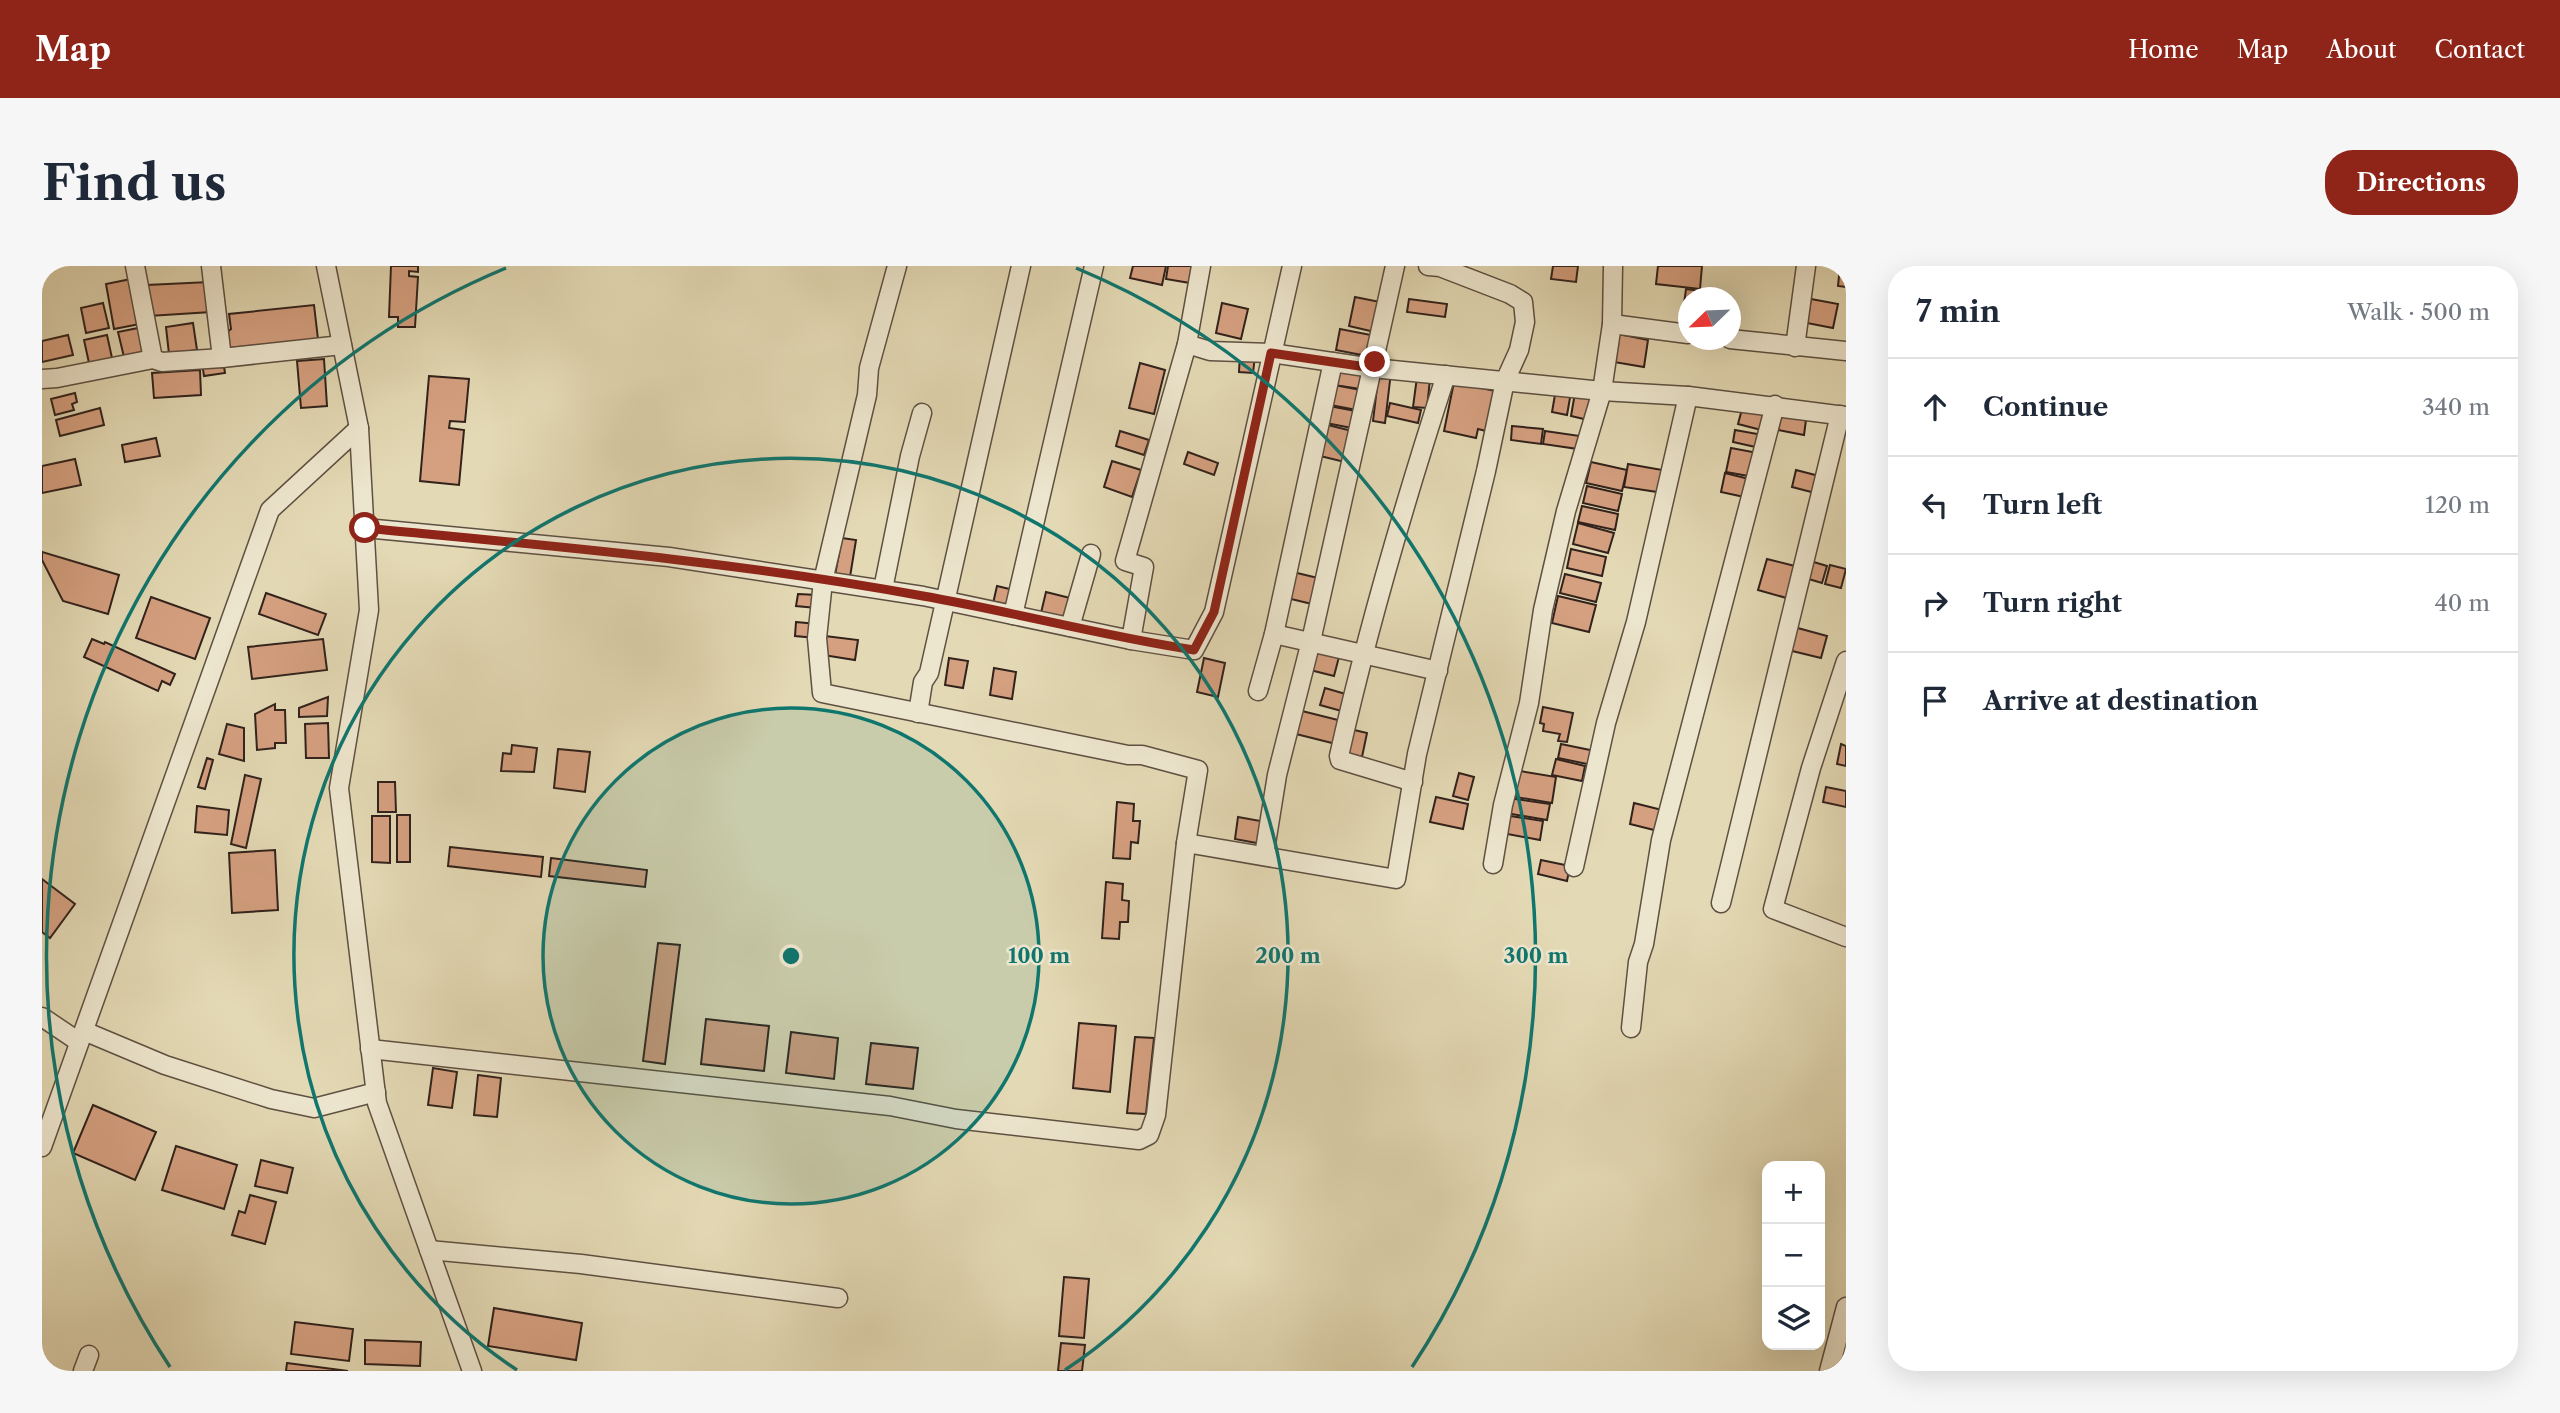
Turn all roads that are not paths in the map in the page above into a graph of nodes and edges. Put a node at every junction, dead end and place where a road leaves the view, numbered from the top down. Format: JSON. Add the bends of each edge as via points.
{"nodes":[{"id":1,"x":135,"y":266,"type":"edge"},
{"id":2,"x":211,"y":266,"type":"edge"},
{"id":3,"x":326,"y":266,"type":"edge"},
{"id":4,"x":897,"y":266,"type":"edge"},
{"id":5,"x":1021,"y":266,"type":"edge"},
{"id":6,"x":1094,"y":266,"type":"edge"},
{"id":7,"x":1201,"y":266,"type":"edge"},
{"id":8,"x":1292,"y":266,"type":"edge"},
{"id":9,"x":1395,"y":266,"type":"edge"},
{"id":10,"x":1436,"y":266,"type":"edge"},
{"id":11,"x":1613,"y":266,"type":"edge"},
{"id":12,"x":1806,"y":266,"type":"edge"},
{"id":13,"x":1612,"y":324,"type":"junction"},
{"id":14,"x":1678,"y":333,"type":"edge"},
{"id":15,"x":1741,"y":340,"type":"edge"},
{"id":16,"x":1187,"y":344,"type":"junction"},
{"id":17,"x":342,"y":345,"type":"junction"},
{"id":18,"x":1795,"y":347,"type":"junction"},
{"id":19,"x":1846,"y":351,"type":"edge"},
{"id":20,"x":1271,"y":353,"type":"junction"},
{"id":21,"x":222,"y":358,"type":"junction"},
{"id":22,"x":153,"y":359,"type":"junction"},
{"id":23,"x":1333,"y":362,"type":"junction"},
{"id":24,"x":1373,"y":368,"type":"junction"},
{"id":25,"x":1446,"y":375,"type":"junction"},
{"id":26,"x":42,"y":379,"type":"edge"},
{"id":27,"x":1505,"y":382,"type":"junction"},
{"id":28,"x":1602,"y":391,"type":"junction"},
{"id":29,"x":1688,"y":396,"type":"junction"},
{"id":30,"x":1775,"y":405,"type":"junction"},
{"id":31,"x":922,"y":413,"type":"dead end"},
{"id":32,"x":1843,"y":415,"type":"edge"},
{"id":33,"x":359,"y":428,"type":"junction"},
{"id":34,"x":365,"y":528,"type":"junction"},
{"id":35,"x":1091,"y":554,"type":"dead end"},
{"id":36,"x":823,"y":581,"type":"junction"},
{"id":37,"x":883,"y":590,"type":"junction"},
{"id":38,"x":947,"y":601,"type":"junction"},
{"id":39,"x":1013,"y":615,"type":"junction"},
{"id":40,"x":1070,"y":627,"type":"junction"},
{"id":41,"x":1275,"y":634,"type":"junction"},
{"id":42,"x":1131,"y":640,"type":"junction"},
{"id":43,"x":1311,"y":641,"type":"junction"},
{"id":44,"x":1362,"y":653,"type":"junction"},
{"id":45,"x":1846,"y":661,"type":"edge"},
{"id":46,"x":1438,"y":671,"type":"junction"},
{"id":47,"x":1258,"y":691,"type":"dead end"},
{"id":48,"x":918,"y":713,"type":"junction"},
{"id":49,"x":1413,"y":782,"type":"junction"},
{"id":50,"x":1186,"y":843,"type":"junction"},
{"id":51,"x":1264,"y":856,"type":"junction"},
{"id":52,"x":1493,"y":864,"type":"dead end"},
{"id":53,"x":1574,"y":867,"type":"dead end"},
{"id":54,"x":1721,"y":903,"type":"dead end"},
{"id":55,"x":1846,"y":937,"type":"edge"},
{"id":56,"x":42,"y":1017,"type":"edge"},
{"id":57,"x":1631,"y":1028,"type":"dead end"},
{"id":58,"x":82,"y":1036,"type":"junction"},
{"id":59,"x":370,"y":1049,"type":"junction"},
{"id":60,"x":376,"y":1092,"type":"junction"},
{"id":61,"x":42,"y":1147,"type":"edge"},
{"id":62,"x":429,"y":1250,"type":"junction"},
{"id":63,"x":838,"y":1298,"type":"dead end"},
{"id":64,"x":1846,"y":1307,"type":"edge"},
{"id":65,"x":472,"y":1371,"type":"edge"},
{"id":66,"x":1829,"y":1371,"type":"edge"}],
"edges":[{"from":1,"to":22,"type":"street"},
{"from":2,"to":21,"type":"street"},
{"from":3,"to":17,"type":"street"},
{"from":4,"to":36,"type":"street","via":[[869,368],[867,395]]},
{"from":5,"to":38,"type":"street"},
{"from":6,"to":39,"type":"street"},
{"from":7,"to":16,"type":"street"},
{"from":8,"to":20,"type":"street"},
{"from":9,"to":24,"type":"street"},
{"from":10,"to":27,"type":"street","via":[[1523,302],[1525,322]]},
{"from":11,"to":13,"type":"street"},
{"from":12,"to":18,"type":"street"},
{"from":13,"to":14,"type":"street"},
{"from":13,"to":28,"type":"street"},
{"from":15,"to":18,"type":"street"},
{"from":16,"to":20,"type":"street","via":[[1210,351]]},
{"from":16,"to":42,"type":"street","via":[[1125,561],[1144,567]]},
{"from":17,"to":21,"type":"street"},
{"from":17,"to":33,"type":"street"},
{"from":18,"to":19,"type":"street"},
{"from":20,"to":23,"type":"street"},
{"from":20,"to":42,"type":"street","via":[[1214,612],[1194,650]]},
{"from":21,"to":22,"type":"street"},
{"from":22,"to":26,"type":"street"},
{"from":23,"to":24,"type":"street"},
{"from":23,"to":41,"type":"street"},
{"from":24,"to":25,"type":"street"},
{"from":24,"to":43,"type":"street"},
{"from":25,"to":27,"type":"street"},
{"from":25,"to":44,"type":"street"},
{"from":27,"to":28,"type":"street"},
{"from":27,"to":46,"type":"street"},
{"from":28,"to":29,"type":"street"},
{"from":28,"to":52,"type":"street","via":[[1546,597],[1530,703]]},
{"from":29,"to":30,"type":"street"},
{"from":29,"to":53,"type":"street"},
{"from":30,"to":32,"type":"street"},
{"from":30,"to":57,"type":"street","via":[[1661,840]]},
{"from":31,"to":37,"type":"street"},
{"from":32,"to":54,"type":"street"},
{"from":33,"to":34,"type":"street"},
{"from":33,"to":58,"type":"street","via":[[270,510]]},
{"from":34,"to":36,"type":"street","via":[[669,557]]},
{"from":34,"to":59,"type":"street","via":[[369,610],[339,788]]},
{"from":35,"to":40,"type":"street"},
{"from":36,"to":37,"type":"street"},
{"from":36,"to":48,"type":"street","via":[[817,638],[822,693]]},
{"from":37,"to":38,"type":"street"},
{"from":38,"to":39,"type":"street"},
{"from":38,"to":48,"type":"street"},
{"from":39,"to":40,"type":"street"},
{"from":40,"to":42,"type":"street"},
{"from":41,"to":43,"type":"street"},
{"from":41,"to":47,"type":"street"},
{"from":43,"to":44,"type":"street"},
{"from":43,"to":51,"type":"street","via":[[1277,775]]},
{"from":44,"to":46,"type":"street"},
{"from":44,"to":49,"type":"street","via":[[1339,758]]},
{"from":45,"to":55,"type":"street","via":[[1773,909]]},
{"from":46,"to":49,"type":"street"},
{"from":48,"to":50,"type":"street","via":[[1142,755],[1198,770]]},
{"from":49,"to":51,"type":"street","via":[[1396,879]]},
{"from":50,"to":51,"type":"street"},
{"from":50,"to":59,"type":"street","via":[[1156,1115],[1149,1135],[1139,1140],[956,1119],[890,1106]]},
{"from":56,"to":58,"type":"street"},
{"from":58,"to":60,"type":"street","via":[[271,1099],[314,1108]]},
{"from":58,"to":61,"type":"street"},
{"from":59,"to":60,"type":"street"},
{"from":60,"to":62,"type":"street"},
{"from":62,"to":63,"type":"street","via":[[581,1264]]},
{"from":62,"to":65,"type":"street"},
{"from":64,"to":66,"type":"street"}]}
